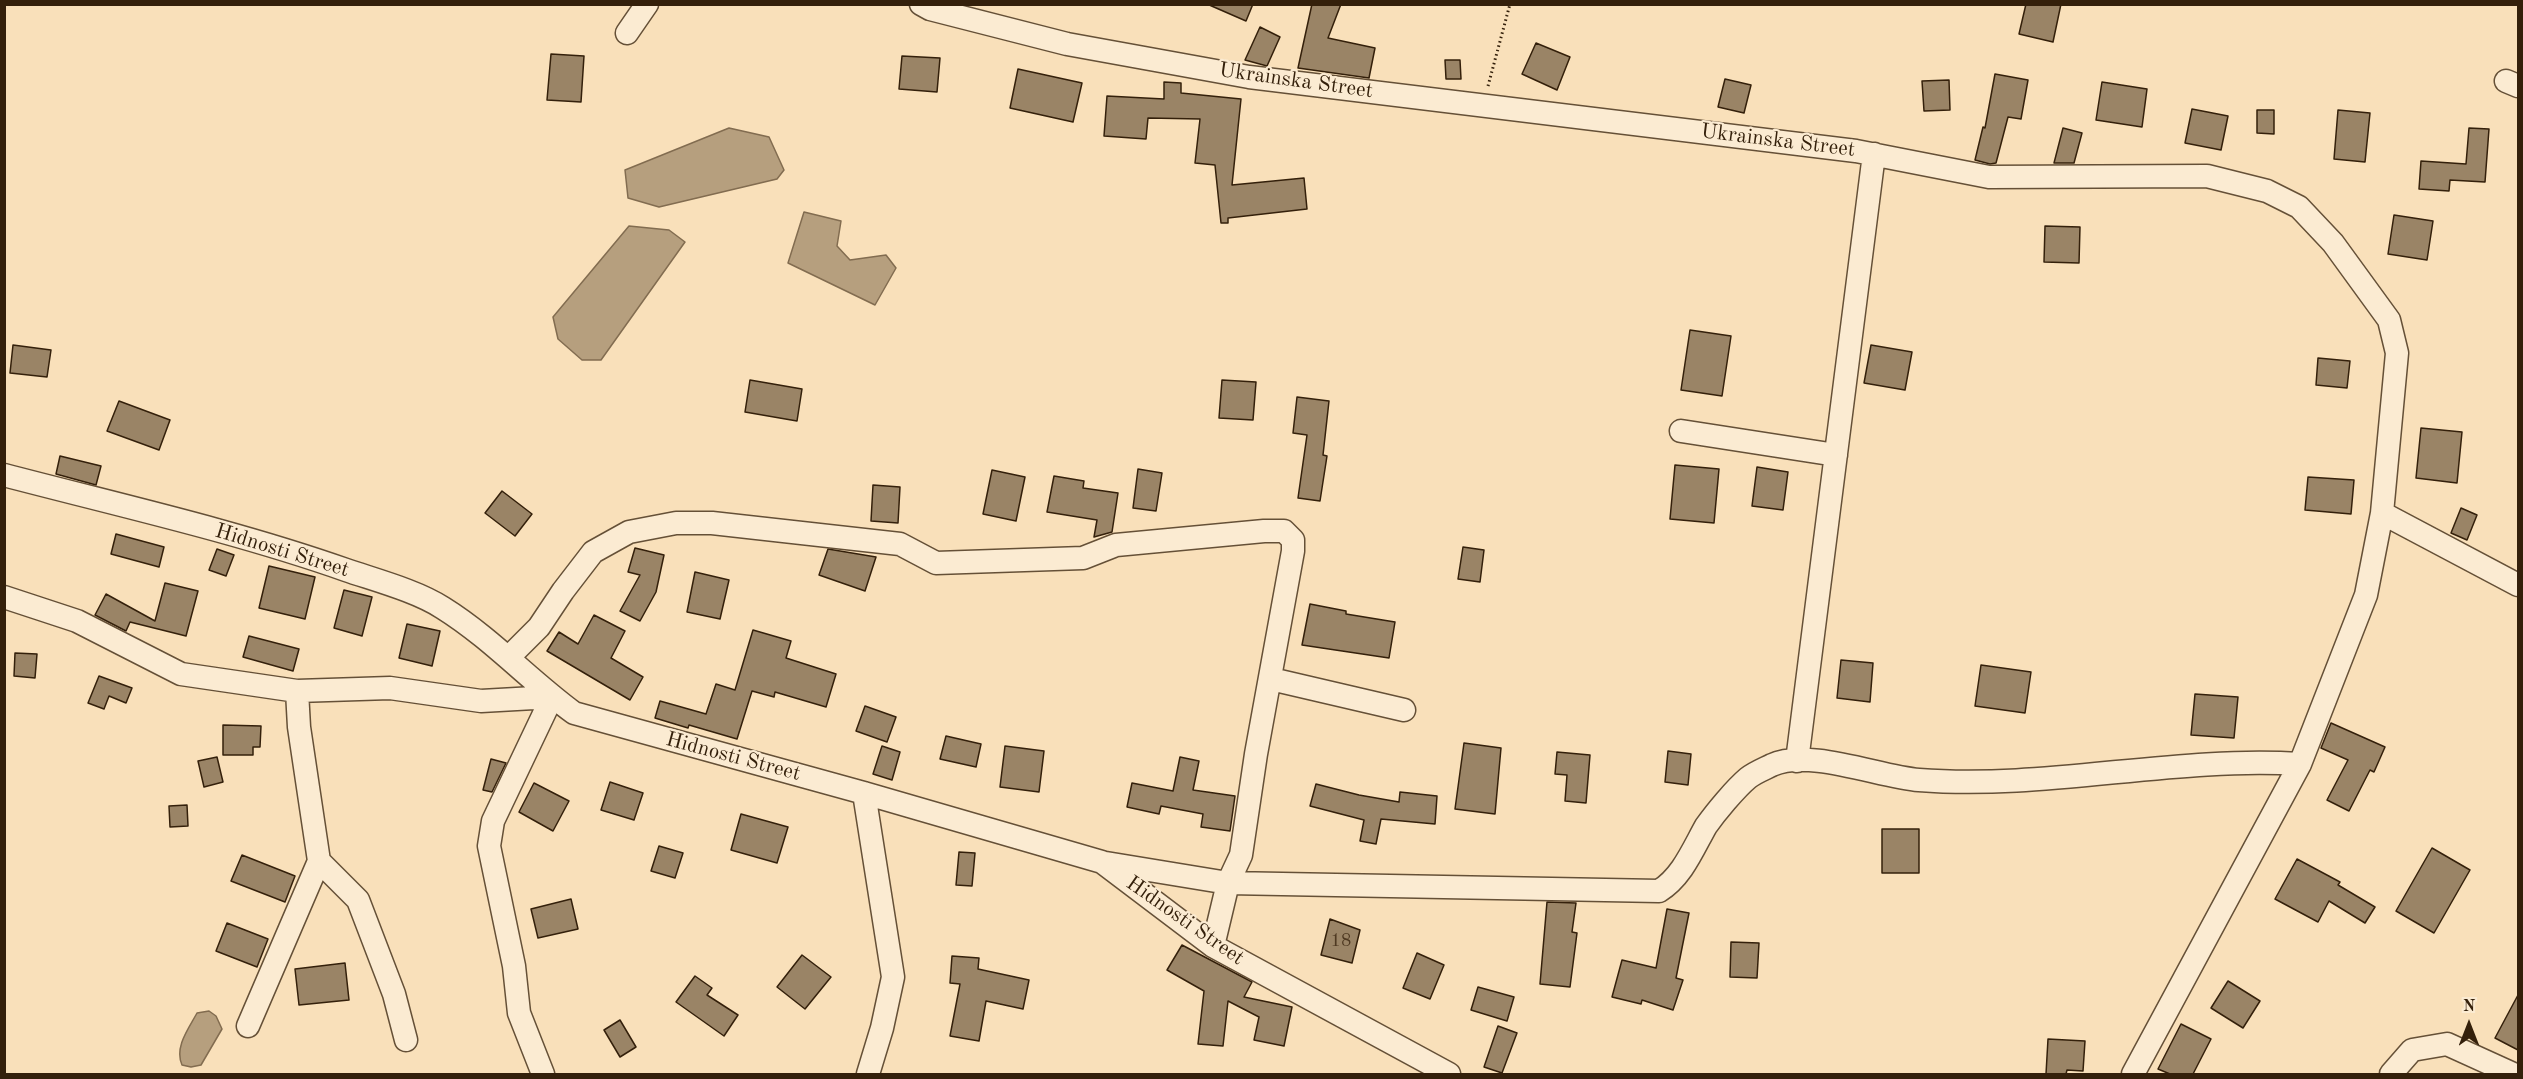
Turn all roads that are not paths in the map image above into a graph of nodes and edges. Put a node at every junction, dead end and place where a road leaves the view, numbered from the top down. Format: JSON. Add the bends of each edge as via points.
{"nodes":[{"id":1,"x":647,"y":4,"type":"edge"},
{"id":2,"x":928,"y":6,"type":"edge"},
{"id":3,"x":627,"y":33,"type":"dead end"},
{"id":4,"x":1874,"y":154,"type":"junction"},
{"id":5,"x":1681,"y":431,"type":"dead end"},
{"id":6,"x":1836,"y":454,"type":"junction"},
{"id":7,"x":4,"y":475,"type":"edge"},
{"id":8,"x":2382,"y":513,"type":"junction"},
{"id":9,"x":2518,"y":585,"type":"edge"},
{"id":10,"x":4,"y":597,"type":"edge"},
{"id":11,"x":508,"y":657,"type":"junction"},
{"id":12,"x":1270,"y":679,"type":"junction"},
{"id":13,"x":297,"y":691,"type":"junction"},
{"id":14,"x":552,"y":698,"type":"junction"},
{"id":15,"x":1404,"y":710,"type":"dead end"},
{"id":16,"x":1797,"y":761,"type":"junction"},
{"id":17,"x":2300,"y":764,"type":"junction"},
{"id":18,"x":864,"y":793,"type":"junction"},
{"id":19,"x":319,"y":861,"type":"junction"},
{"id":20,"x":1102,"y":862,"type":"junction"},
{"id":21,"x":1228,"y":883,"type":"junction"},
{"id":22,"x":1213,"y":946,"type":"junction"},
{"id":23,"x":248,"y":1026,"type":"dead end"},
{"id":24,"x":406,"y":1040,"type":"dead end"},
{"id":25,"x":543,"y":1074,"type":"edge"},
{"id":26,"x":868,"y":1074,"type":"edge"},
{"id":27,"x":1449,"y":1074,"type":"edge"},
{"id":28,"x":2133,"y":1074,"type":"edge"},
{"id":29,"x":2391,"y":1074,"type":"edge"},
{"id":30,"x":2513,"y":1074,"type":"edge"}],
"edges":[{"from":1,"to":3,"type":"street"},
{"from":2,"to":4,"type":"street","name":"Ukrainska Street","via":[[1067,44],[1238,75]]},
{"from":4,"to":6,"type":"street"},
{"from":4,"to":8,"type":"street","name":"Ukrainska Street","via":[[1989,177],[2207,176],[2267,191],[2299,207],[2333,243],[2389,320],[2397,353]]},
{"from":5,"to":6,"type":"street"},
{"from":6,"to":16,"type":"street"},
{"from":7,"to":11,"type":"street","name":"Hidnosti Street","via":[[293,551],[396,588],[442,607]]},
{"from":8,"to":9,"type":"street"},
{"from":8,"to":17,"type":"street","name":"Ukrainska Street","via":[[2366,595]]},
{"from":10,"to":13,"type":"street","via":[[77,621],[181,674]]},
{"from":11,"to":12,"type":"street","via":[[539,627],[593,552],[629,532],[676,523],[723,524],[900,544],[936,563],[1083,558],[1116,545],[1284,531],[1293,540],[1293,551]]},
{"from":11,"to":14,"type":"street","name":"Hidnosti Street"},
{"from":12,"to":15,"type":"street"},
{"from":12,"to":21,"type":"street","via":[[1241,855]]},
{"from":13,"to":14,"type":"street","via":[[390,688],[481,700]]},
{"from":13,"to":19,"type":"street"},
{"from":14,"to":18,"type":"street","name":"Hidnosti Street","via":[[574,713]]},
{"from":14,"to":25,"type":"street","via":[[493,821],[489,846],[514,966],[519,1013]]},
{"from":16,"to":17,"type":"street","via":[[1845,764],[1917,780],[2009,782],[2171,768]]},
{"from":16,"to":21,"type":"street","via":[[1775,764],[1748,777],[1708,823],[1671,884],[1659,891]]},
{"from":17,"to":28,"type":"street","name":"Ukrainska Street"},
{"from":18,"to":20,"type":"street","name":"Hidnosti Street"},
{"from":18,"to":26,"type":"street","via":[[893,977]]},
{"from":19,"to":23,"type":"street"},
{"from":19,"to":24,"type":"street","via":[[357,900],[394,994]]},
{"from":20,"to":21,"type":"street"},
{"from":20,"to":22,"type":"street","name":"Hidnosti Street"},
{"from":21,"to":22,"type":"street"},
{"from":22,"to":27,"type":"street","name":"Hidnosti Street"},
{"from":29,"to":30,"type":"street","via":[[2412,1050],[2447,1044]]}]}
